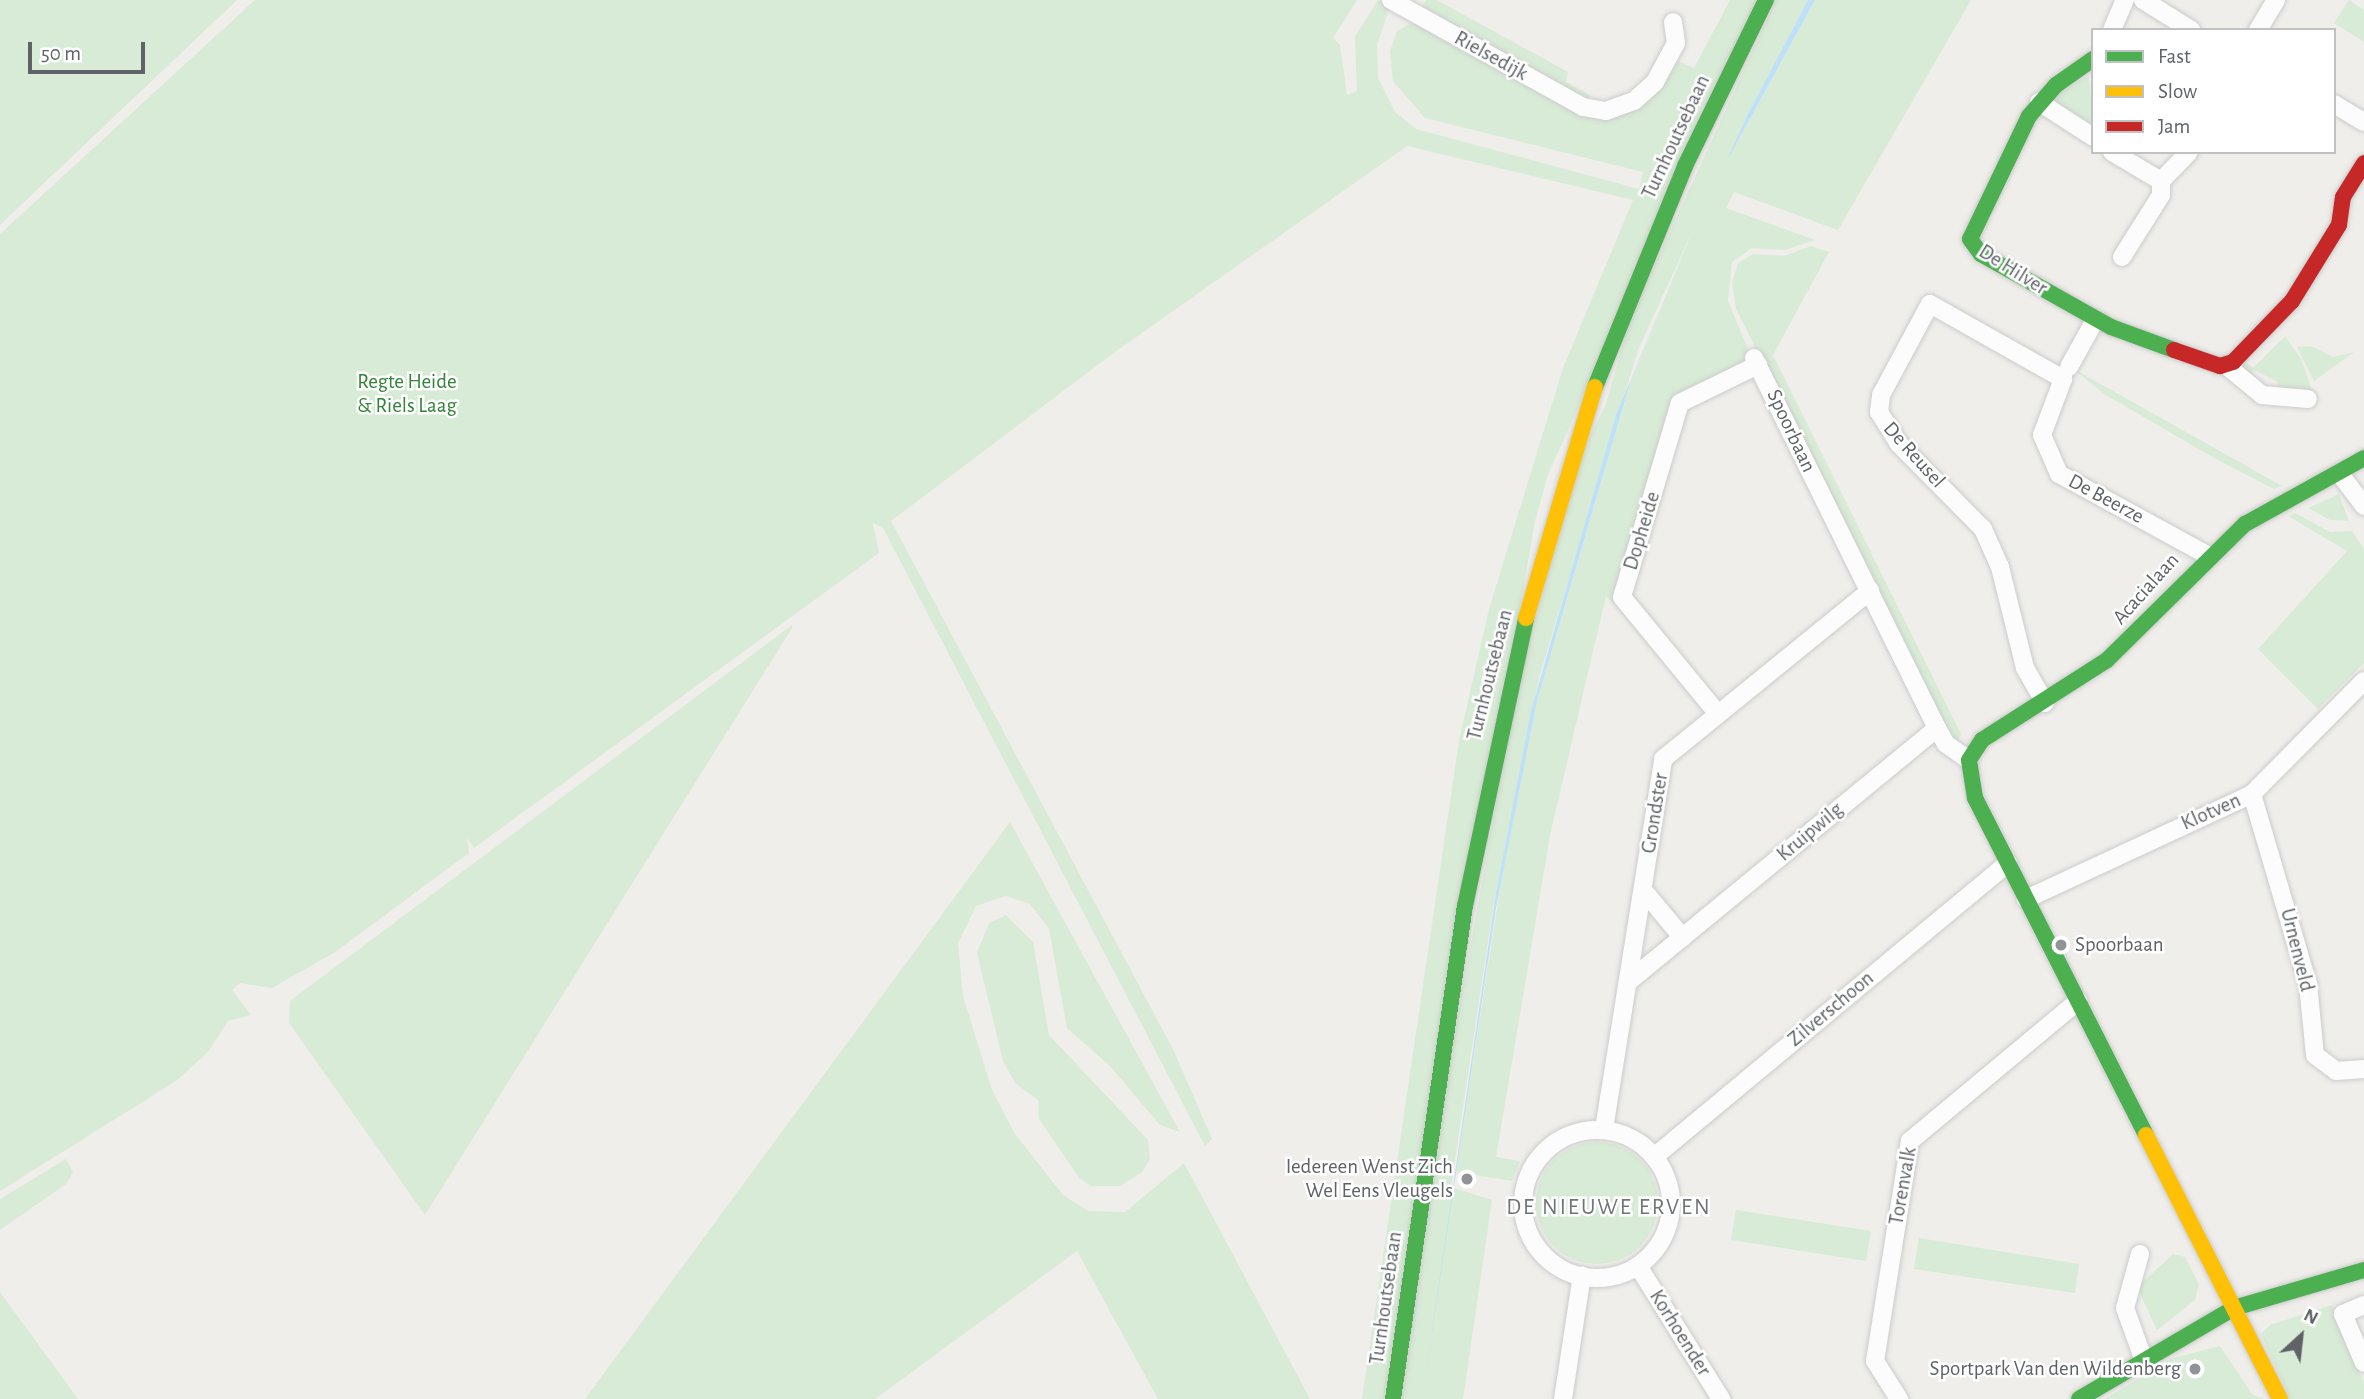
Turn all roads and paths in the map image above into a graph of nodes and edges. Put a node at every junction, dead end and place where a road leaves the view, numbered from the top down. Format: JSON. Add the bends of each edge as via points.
{"nodes":[{"id":1,"x":1391,"y":0,"type":"edge"},
{"id":2,"x":1766,"y":0,"type":"edge"},
{"id":3,"x":2125,"y":0,"type":"edge"},
{"id":4,"x":2143,"y":0,"type":"edge"},
{"id":5,"x":2276,"y":0,"type":"edge"},
{"id":6,"x":1673,"y":22,"type":"dead end"},
{"id":7,"x":2113,"y":28,"type":"edge"},
{"id":8,"x":2187,"y":28,"type":"edge"},
{"id":9,"x":2259,"y":28,"type":"edge"},
{"id":10,"x":2091,"y":61,"type":"edge"},
{"id":11,"x":2039,"y":103,"type":"junction"},
{"id":12,"x":2336,"y":105,"type":"edge"},
{"id":13,"x":2364,"y":122,"type":"edge"},
{"id":14,"x":2091,"y":136,"type":"edge"},
{"id":15,"x":2115,"y":154,"type":"edge"},
{"id":16,"x":2187,"y":154,"type":"edge"},
{"id":17,"x":2364,"y":163,"type":"edge"},
{"id":18,"x":2161,"y":181,"type":"junction"},
{"id":19,"x":2122,"y":257,"type":"dead end"},
{"id":20,"x":2095,"y":320,"type":"junction"},
{"id":21,"x":1756,"y":361,"type":"joint"},
{"id":22,"x":2227,"y":366,"type":"junction"},
{"id":23,"x":2066,"y":373,"type":"junction"},
{"id":24,"x":2308,"y":399,"type":"dead end"},
{"id":25,"x":2364,"y":458,"type":"edge"},
{"id":26,"x":2340,"y":474,"type":"junction"},
{"id":27,"x":2364,"y":506,"type":"edge"},
{"id":28,"x":2207,"y":555,"type":"junction"},
{"id":29,"x":1870,"y":591,"type":"junction"},
{"id":30,"x":2364,"y":681,"type":"edge"},
{"id":31,"x":2045,"y":703,"type":"junction"},
{"id":32,"x":1718,"y":714,"type":"junction"},
{"id":33,"x":1937,"y":728,"type":"junction"},
{"id":34,"x":1969,"y":760,"type":"junction"},
{"id":35,"x":2252,"y":794,"type":"junction"},
{"id":36,"x":2008,"y":863,"type":"junction"},
{"id":37,"x":1643,"y":890,"type":"junction"},
{"id":38,"x":2026,"y":899,"type":"junction"},
{"id":39,"x":1683,"y":937,"type":"junction"},
{"id":40,"x":1628,"y":982,"type":"junction"},
{"id":41,"x":2078,"y":1001,"type":"junction"},
{"id":42,"x":2364,"y":1069,"type":"edge"},
{"id":43,"x":1604,"y":1129,"type":"junction"},
{"id":44,"x":1654,"y":1157,"type":"junction"},
{"id":45,"x":2140,"y":1254,"type":"dead end"},
{"id":46,"x":1639,"y":1266,"type":"junction"},
{"id":47,"x":2364,"y":1270,"type":"edge"},
{"id":48,"x":1582,"y":1275,"type":"junction"},
{"id":49,"x":2364,"y":1305,"type":"edge"},
{"id":50,"x":2234,"y":1308,"type":"junction"},
{"id":51,"x":2143,"y":1358,"type":"junction"},
{"id":52,"x":2364,"y":1363,"type":"edge"},
{"id":53,"x":1393,"y":1399,"type":"edge"},
{"id":54,"x":1563,"y":1399,"type":"edge"},
{"id":55,"x":1721,"y":1399,"type":"edge"},
{"id":56,"x":1899,"y":1399,"type":"edge"},
{"id":57,"x":2079,"y":1399,"type":"edge"},
{"id":58,"x":2280,"y":1399,"type":"edge"}],
"edges":[{"from":1,"to":6,"type":"street","name":"Rielsedijk","via":[[1592,110],[1624,107],[1650,88],[1673,53]]},
{"from":2,"to":53,"type":"street","name":"Turnhoutsebaan","via":[[1680,176],[1611,343],[1573,451],[1513,662],[1465,905]]},
{"from":3,"to":7,"type":"street"},
{"from":4,"to":8,"type":"street"},
{"from":5,"to":9,"type":"street"},
{"from":10,"to":11,"type":"street","name":"De Hilver"},
{"from":11,"to":14,"type":"street"},
{"from":11,"to":20,"type":"street","name":"De Hilver","via":[[1972,224],[1970,239],[1981,254]]},
{"from":12,"to":13,"type":"street"},
{"from":15,"to":18,"type":"street"},
{"from":16,"to":18,"type":"street"},
{"from":17,"to":22,"type":"street","via":[[2343,197],[2339,225],[2291,301]]},
{"from":18,"to":19,"type":"street","via":[[2161,195]]},
{"from":20,"to":22,"type":"street","name":"De Hilver"},
{"from":20,"to":23,"type":"street","name":"De Beerze"},
{"from":21,"to":29,"type":"street","name":"Spoorbaan"},
{"from":21,"to":32,"type":"street","name":"Dopheide","via":[[1681,403],[1622,597]]},
{"from":22,"to":24,"type":"street","name":"De Hilver","via":[[2270,398]]},
{"from":23,"to":28,"type":"street","name":"De Beerze","via":[[2043,422],[2042,444],[2051,466],[2071,483]]},
{"from":23,"to":31,"type":"street","name":"De Reusel","via":[[1930,304],[1879,404],[1899,444],[1971,513],[1992,544],[2021,657]]},
{"from":25,"to":26,"type":"street","name":"Acacialaan"},
{"from":26,"to":27,"type":"street"},
{"from":26,"to":28,"type":"street","name":"Acacialaan","via":[[2266,510]]},
{"from":28,"to":31,"type":"street","name":"Acacialaan","via":[[2120,648]]},
{"from":29,"to":32,"type":"street","name":"Grondster"},
{"from":29,"to":33,"type":"street","name":"Spoorbaan"},
{"from":30,"to":35,"type":"street","name":"Klotven"},
{"from":31,"to":34,"type":"street","name":"Acacialaan","via":[[1982,740]]},
{"from":32,"to":37,"type":"street","name":"Grondster","via":[[1663,760]]},
{"from":33,"to":34,"type":"street","name":"Spoorbaan","via":[[1945,744]]},
{"from":33,"to":39,"type":"street","name":"Kruipwilg"},
{"from":34,"to":36,"type":"street","via":[[1970,785]]},
{"from":35,"to":38,"type":"street","name":"Klotven"},
{"from":35,"to":42,"type":"street","name":"Urnenveld","via":[[2308,984],[2315,1055],[2336,1071]]},
{"from":36,"to":38,"type":"street"},
{"from":36,"to":44,"type":"street","name":"Zilverschoon"},
{"from":37,"to":39,"type":"street"},
{"from":37,"to":40,"type":"street","name":"Grondster"},
{"from":38,"to":41,"type":"street"},
{"from":39,"to":40,"type":"street","name":"Kruipwilg"},
{"from":40,"to":43,"type":"street","name":"Grondster"},
{"from":41,"to":50,"type":"street"},
{"from":41,"to":56,"type":"street","name":"Torenvalk","via":[[1910,1141],[1875,1361]]},
{"from":43,"to":44,"type":"street"},
{"from":43,"to":48,"type":"street","via":[[1555,1144],[1539,1157],[1524,1194],[1525,1219],[1541,1251]]},
{"from":44,"to":46,"type":"street","via":[[1667,1179],[1671,1213],[1661,1242]]},
{"from":45,"to":51,"type":"street","via":[[2125,1308]]},
{"from":46,"to":48,"type":"street","via":[[1610,1277]]},
{"from":46,"to":55,"type":"street","name":"Korhoender"},
{"from":47,"to":50,"type":"street"},
{"from":48,"to":54,"type":"street"},
{"from":49,"to":52,"type":"street","via":[[2343,1314]]},
{"from":50,"to":51,"type":"street"},
{"from":50,"to":58,"type":"street"},
{"from":51,"to":57,"type":"street"}]}
